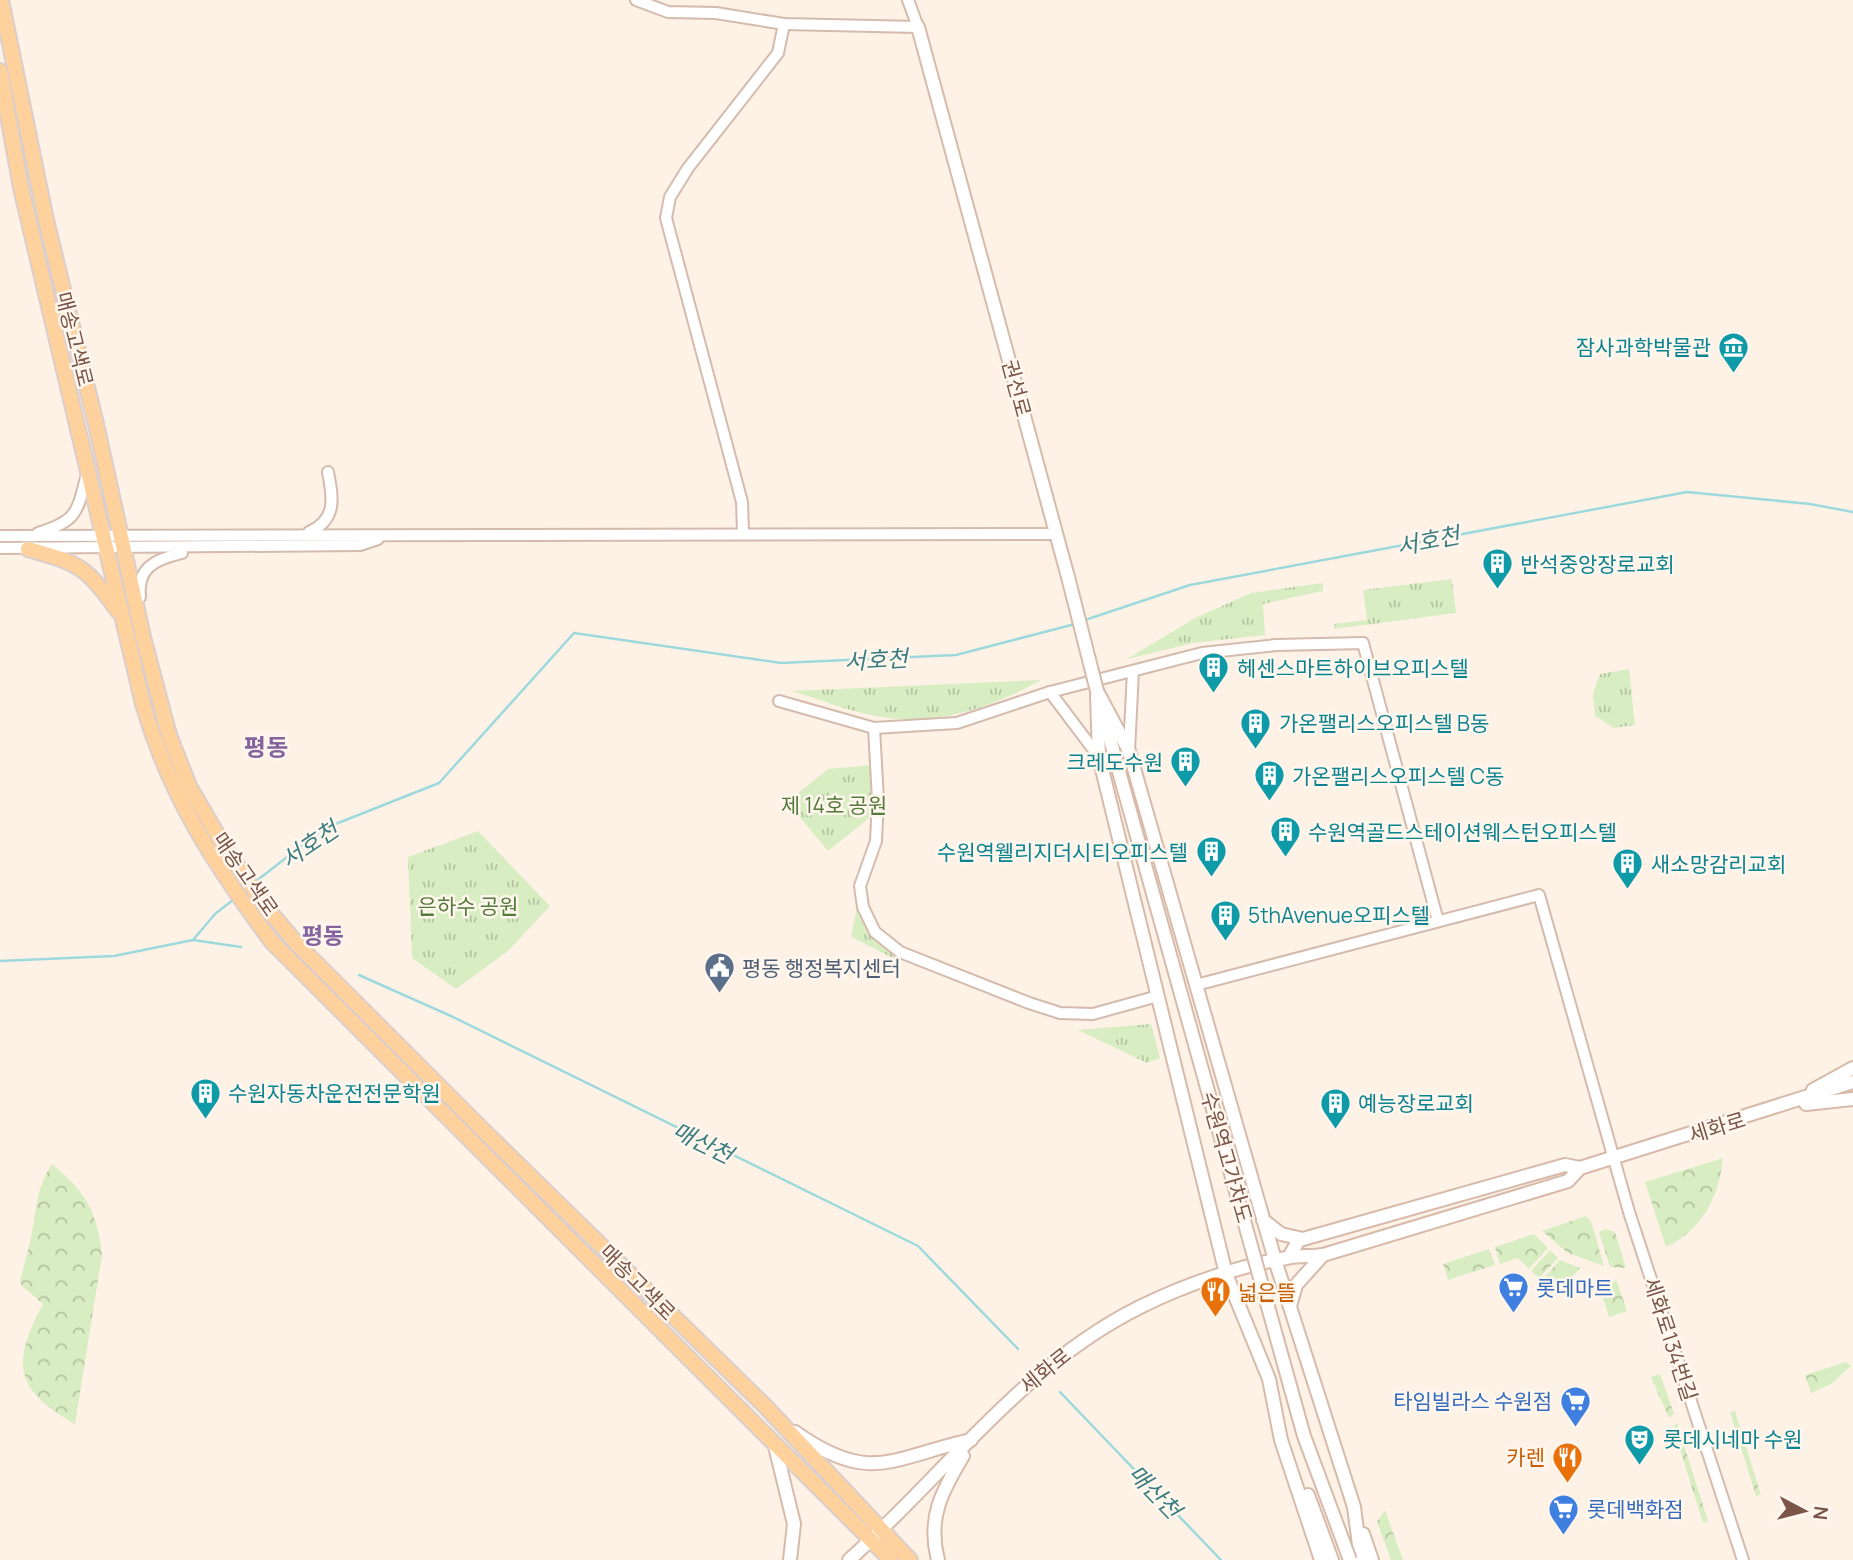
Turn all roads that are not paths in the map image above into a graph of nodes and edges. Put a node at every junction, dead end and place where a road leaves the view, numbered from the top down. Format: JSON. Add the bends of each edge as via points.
{"nodes":[{"id":1,"x":1,"y":0,"type":"edge"},
{"id":2,"x":636,"y":0,"type":"edge"},
{"id":3,"x":908,"y":0,"type":"edge"},
{"id":4,"x":918,"y":0,"type":"edge"},
{"id":5,"x":784,"y":24,"type":"junction"},
{"id":6,"x":918,"y":27,"type":"junction"},
{"id":7,"x":0,"y":72,"type":"edge"},
{"id":8,"x":87,"y":472,"type":"junction"},
{"id":9,"x":328,"y":472,"type":"dead end"},
{"id":10,"x":743,"y":532,"type":"junction"},
{"id":11,"x":1056,"y":534,"type":"junction"},
{"id":12,"x":304,"y":535,"type":"junction"},
{"id":13,"x":0,"y":536,"type":"edge"},
{"id":14,"x":384,"y":537,"type":"junction"},
{"id":15,"x":26,"y":542,"type":"junction"},
{"id":16,"x":104,"y":543,"type":"junction"},
{"id":17,"x":123,"y":543,"type":"junction"},
{"id":18,"x":0,"y":548,"type":"edge"},
{"id":19,"x":206,"y":548,"type":"junction"},
{"id":20,"x":123,"y":617,"type":"junction"},
{"id":21,"x":143,"y":637,"type":"junction"},
{"id":22,"x":1133,"y":671,"type":"junction"},
{"id":23,"x":1097,"y":691,"type":"junction"},
{"id":24,"x":1050,"y":692,"type":"junction"},
{"id":25,"x":779,"y":701,"type":"dead end"},
{"id":26,"x":874,"y":728,"type":"junction"},
{"id":27,"x":1113,"y":750,"type":"joint"},
{"id":28,"x":1129,"y":751,"type":"junction"},
{"id":29,"x":1099,"y":757,"type":"junction"},
{"id":30,"x":1438,"y":921,"type":"junction"},
{"id":31,"x":1196,"y":985,"type":"junction"},
{"id":32,"x":1157,"y":996,"type":"junction"},
{"id":33,"x":1853,"y":1068,"type":"edge"},
{"id":34,"x":1853,"y":1082,"type":"edge"},
{"id":35,"x":1853,"y":1099,"type":"edge"},
{"id":36,"x":1782,"y":1107,"type":"junction"},
{"id":37,"x":1614,"y":1158,"type":"junction"},
{"id":38,"x":1580,"y":1168,"type":"junction"},
{"id":39,"x":1263,"y":1220,"type":"junction"},
{"id":40,"x":1303,"y":1239,"type":"junction"},
{"id":41,"x":1323,"y":1255,"type":"junction"},
{"id":42,"x":1289,"y":1257,"type":"junction"},
{"id":43,"x":1275,"y":1260,"type":"junction"},
{"id":44,"x":1226,"y":1274,"type":"junction"},
{"id":45,"x":1290,"y":1307,"type":"junction"},
{"id":46,"x":1269,"y":1379,"type":"junction"},
{"id":47,"x":776,"y":1419,"type":"junction"},
{"id":48,"x":972,"y":1440,"type":"junction"},
{"id":49,"x":775,"y":1446,"type":"junction"},
{"id":50,"x":1354,"y":1507,"type":"junction"},
{"id":51,"x":877,"y":1535,"type":"junction"},
{"id":52,"x":790,"y":1560,"type":"edge"},
{"id":53,"x":849,"y":1560,"type":"edge"},
{"id":54,"x":891,"y":1560,"type":"edge"},
{"id":55,"x":909,"y":1560,"type":"edge"},
{"id":56,"x":937,"y":1560,"type":"edge"},
{"id":57,"x":1321,"y":1560,"type":"edge"},
{"id":58,"x":1332,"y":1560,"type":"edge"},
{"id":59,"x":1350,"y":1560,"type":"edge"},
{"id":60,"x":1361,"y":1560,"type":"edge"},
{"id":61,"x":1372,"y":1560,"type":"edge"},
{"id":62,"x":1744,"y":1560,"type":"edge"}],
"edges":[{"from":1,"to":17,"type":"main road","name":"매송고색로","via":[[46,220]]},
{"from":2,"to":5,"type":"street","via":[[668,12],[716,13]]},
{"from":3,"to":6,"type":"street","name":"권선로"},
{"from":4,"to":6,"type":"street","name":"권선로"},
{"from":5,"to":6,"type":"street"},
{"from":5,"to":10,"type":"street","via":[[778,53],[688,168],[670,197],[666,218],[742,502]]},
{"from":6,"to":11,"type":"main road","name":"권선로"},
{"from":7,"to":8,"type":"main road","name":"매송고색로","via":[[21,188]]},
{"from":8,"to":15,"type":"street","via":[[78,511],[71,520]]},
{"from":8,"to":16,"type":"main road","name":"매송고색로"},
{"from":9,"to":12,"type":"street","via":[[333,496],[328,520]]},
{"from":10,"to":11,"type":"street"},
{"from":10,"to":14,"type":"street"},
{"from":11,"to":23,"type":"main road","name":"권선로","bridge":true},
{"from":12,"to":14,"type":"street"},
{"from":12,"to":17,"type":"street"},
{"from":13,"to":15,"type":"street"},
{"from":14,"to":19,"type":"street","via":[[360,545]]},
{"from":15,"to":16,"type":"street"},
{"from":15,"to":18,"type":"street"},
{"from":15,"to":20,"type":"main road","via":[[71,561],[92,576]]},
{"from":16,"to":17,"type":"street"},
{"from":16,"to":20,"type":"main road","name":"매송고색로"},
{"from":17,"to":19,"type":"street"},
{"from":17,"to":21,"type":"main road","name":"매송고색로"},
{"from":19,"to":21,"type":"street","via":[[159,558],[145,568],[138,582]]},
{"from":20,"to":49,"type":"main road","name":"매송고색로","via":[[168,780],[213,861],[257,922]]},
{"from":21,"to":47,"type":"main road","name":"매송고색로","via":[[169,736],[190,786],[228,853],[270,912],[484,1132]]},
{"from":22,"to":24,"type":"street"},
{"from":22,"to":28,"type":"street"},
{"from":22,"to":30,"type":"street","via":[[1202,653],[1363,643]]},
{"from":23,"to":27,"type":"main road","name":"권선로"},
{"from":23,"to":28,"type":"main road"},
{"from":23,"to":29,"type":"main road"},
{"from":24,"to":26,"type":"street","via":[[957,723]]},
{"from":24,"to":29,"type":"street"},
{"from":25,"to":26,"type":"street"},
{"from":26,"to":32,"type":"street","via":[[876,841],[860,886],[863,907],[875,932],[900,952],[1060,1013],[1093,1014]]},
{"from":27,"to":59,"type":"main road","name":"수원역고가차도","bridge":true,"via":[[1304,1436]]},
{"from":28,"to":31,"type":"main road"},
{"from":29,"to":32,"type":"main road"},
{"from":30,"to":31,"type":"street"},
{"from":30,"to":37,"type":"street","name":"세화로134번길","via":[[1539,895]]},
{"from":31,"to":39,"type":"main road"},
{"from":32,"to":44,"type":"main road"},
{"from":33,"to":36,"type":"main road"},
{"from":34,"to":36,"type":"main road","name":"세화로"},
{"from":35,"to":36,"type":"main road"},
{"from":36,"to":37,"type":"main road","name":"세화로"},
{"from":37,"to":38,"type":"main road","name":"세화로"},
{"from":37,"to":62,"type":"street","name":"세화로134번길"},
{"from":38,"to":40,"type":"main road","name":"세화로","via":[[1565,1165]]},
{"from":38,"to":41,"type":"main road","name":"세화로","via":[[1568,1181]]},
{"from":39,"to":40,"type":"main road","via":[[1281,1234]]},
{"from":39,"to":43,"type":"main road"},
{"from":40,"to":42,"type":"main road"},
{"from":41,"to":42,"type":"main road","name":"세화로"},
{"from":41,"to":45,"type":"main road","via":[[1296,1285]]},
{"from":42,"to":43,"type":"main road","name":"세화로"},
{"from":43,"to":44,"type":"main road","name":"세화로"},
{"from":43,"to":45,"type":"main road"},
{"from":44,"to":46,"type":"main road"},
{"from":44,"to":48,"type":"main road","name":"세화로","via":[[1142,1306],[1067,1351],[1016,1393]]},
{"from":45,"to":50,"type":"main road"},
{"from":46,"to":57,"type":"main road","via":[[1281,1440]]},
{"from":46,"to":58,"type":"main road"},
{"from":47,"to":48,"type":"main road","via":[[825,1454],[876,1465]]},
{"from":47,"to":51,"type":"main road","name":"매송고색로"},
{"from":48,"to":51,"type":"main road","name":"세화로"},
{"from":48,"to":56,"type":"main road","via":[[939,1495],[933,1537]]},
{"from":49,"to":51,"type":"main road","name":"매송고색로"},
{"from":49,"to":52,"type":"main road","via":[[794,1524]]},
{"from":50,"to":60,"type":"main road"},
{"from":50,"to":61,"type":"main road"},
{"from":51,"to":53,"type":"main road","name":"세화로"},
{"from":51,"to":54,"type":"main road","name":"매송고색로"},
{"from":51,"to":55,"type":"main road","name":"매송고색로"}]}
